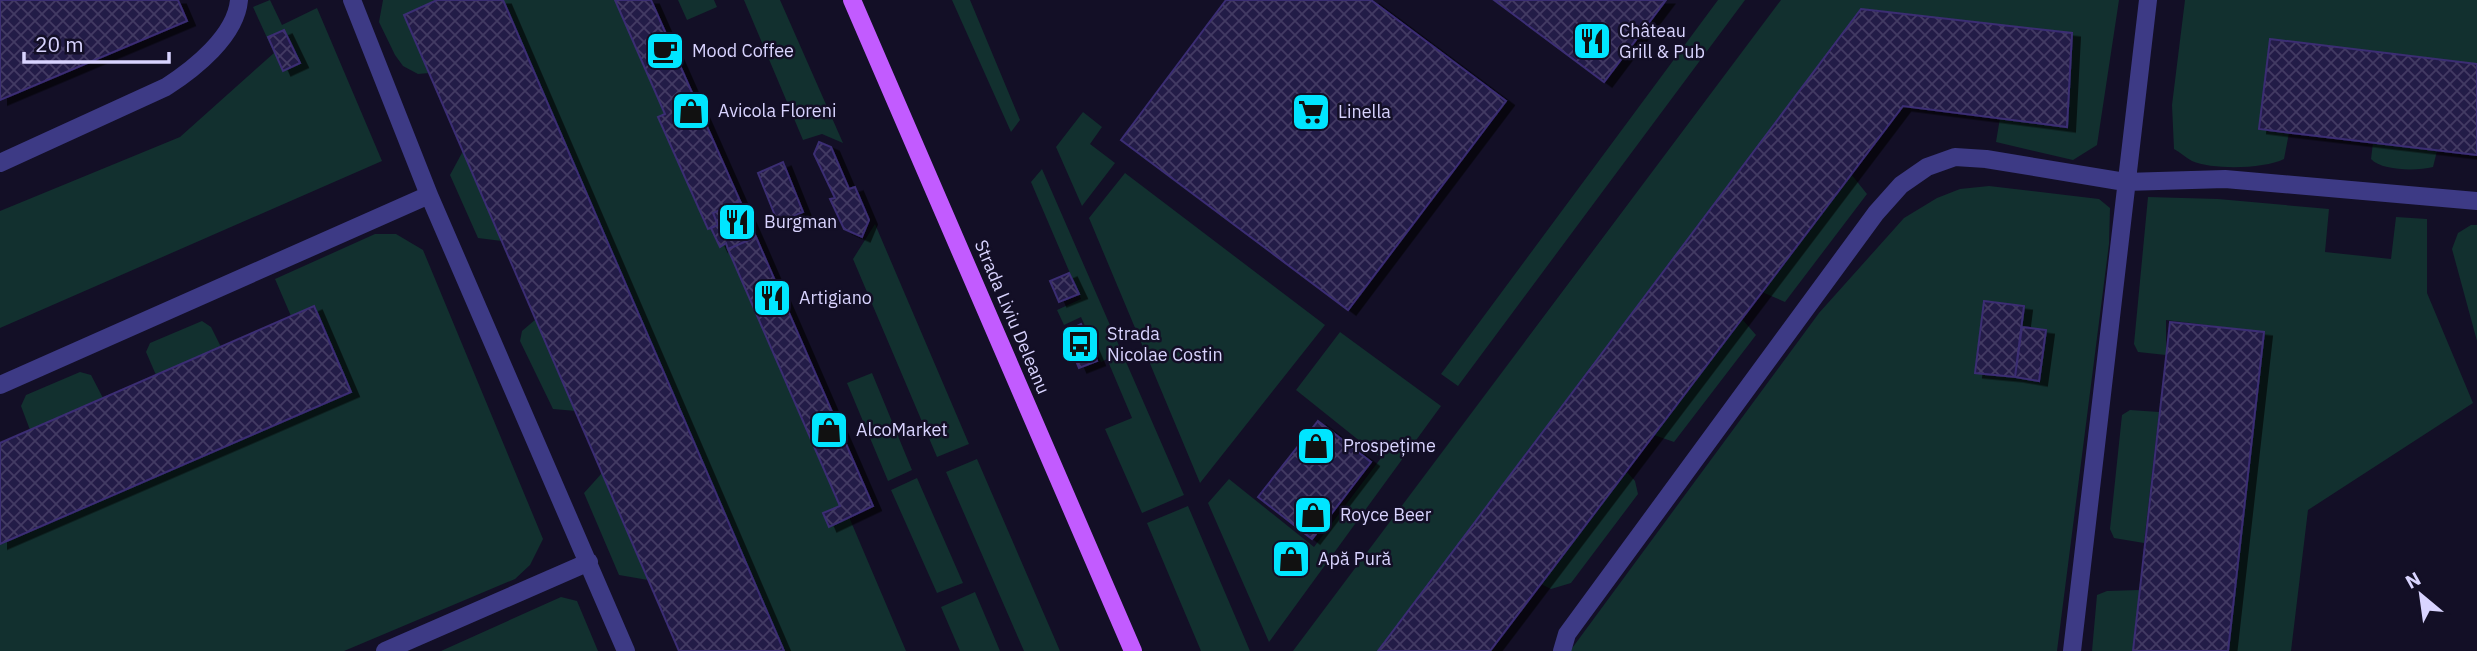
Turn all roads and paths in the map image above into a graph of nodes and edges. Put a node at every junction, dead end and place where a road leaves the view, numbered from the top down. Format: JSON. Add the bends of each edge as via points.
{"nodes":[{"id":1,"x":239,"y":0,"type":"edge"},
{"id":2,"x":352,"y":0,"type":"edge"},
{"id":3,"x":852,"y":0,"type":"edge"},
{"id":4,"x":2148,"y":0,"type":"edge"},
{"id":5,"x":0,"y":163,"type":"edge"},
{"id":6,"x":2125,"y":182,"type":"junction"},
{"id":7,"x":429,"y":195,"type":"junction"},
{"id":8,"x":2477,"y":201,"type":"edge"},
{"id":9,"x":0,"y":385,"type":"edge"},
{"id":10,"x":589,"y":562,"type":"junction"},
{"id":11,"x":385,"y":651,"type":"edge"},
{"id":12,"x":626,"y":651,"type":"edge"},
{"id":13,"x":1133,"y":651,"type":"edge"},
{"id":14,"x":1562,"y":651,"type":"edge"},
{"id":15,"x":2073,"y":651,"type":"edge"}],
"edges":[{"from":1,"to":5,"type":"lane","via":[[228,27],[186,74]]},
{"from":2,"to":7,"type":"lane"},
{"from":3,"to":13,"type":"main road","name":"Strada Liviu Deleanu"},
{"from":4,"to":6,"type":"lane"},
{"from":6,"to":8,"type":"lane","via":[[2225,179]]},
{"from":6,"to":14,"type":"lane","via":[[1955,157],[1927,167],[1901,185],[1567,634]]},
{"from":6,"to":15,"type":"lane"},
{"from":7,"to":9,"type":"lane"},
{"from":7,"to":10,"type":"lane"},
{"from":10,"to":11,"type":"lane"},
{"from":10,"to":12,"type":"lane"}]}
